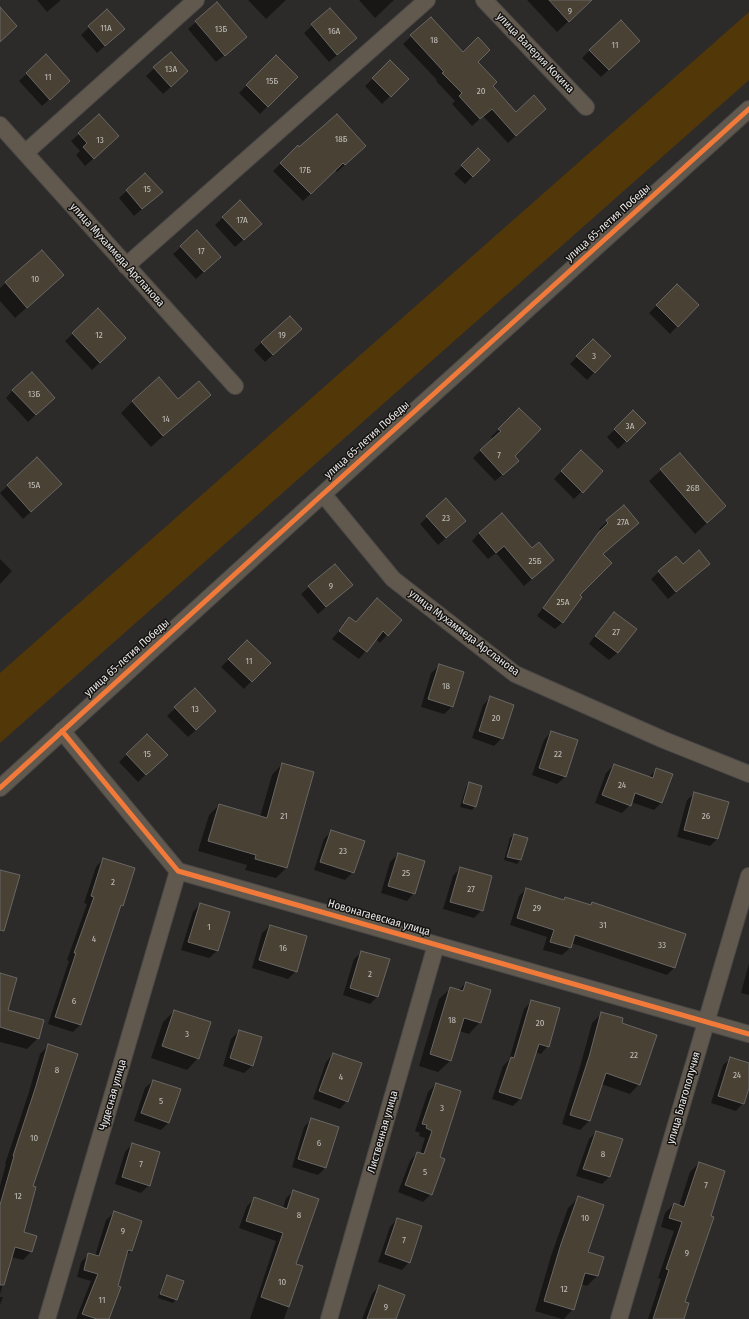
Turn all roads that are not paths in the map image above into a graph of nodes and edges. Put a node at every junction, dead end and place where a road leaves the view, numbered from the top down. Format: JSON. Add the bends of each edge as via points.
{"nodes":[{"id":1,"x":196,"y":0,"type":"edge"},
{"id":2,"x":427,"y":0,"type":"edge"},
{"id":3,"x":484,"y":0,"type":"edge"},
{"id":4,"x":586,"y":106,"type":"dead end"},
{"id":5,"x":749,"y":109,"type":"edge"},
{"id":6,"x":0,"y":124,"type":"edge"},
{"id":7,"x":25,"y":153,"type":"junction"},
{"id":8,"x":126,"y":266,"type":"junction"},
{"id":9,"x":235,"y":386,"type":"dead end"},
{"id":10,"x":323,"y":494,"type":"junction"},
{"id":11,"x":62,"y":731,"type":"junction"},
{"id":12,"x":749,"y":774,"type":"edge"},
{"id":13,"x":0,"y":788,"type":"edge"},
{"id":14,"x":178,"y":871,"type":"junction"},
{"id":15,"x":749,"y":876,"type":"edge"},
{"id":16,"x":436,"y":945,"type":"junction"},
{"id":17,"x":706,"y":1022,"type":"junction"},
{"id":18,"x":749,"y":1034,"type":"edge"},
{"id":19,"x":47,"y":1319,"type":"edge"},
{"id":20,"x":329,"y":1319,"type":"edge"},
{"id":21,"x":619,"y":1319,"type":"edge"}],
"edges":[{"from":1,"to":7,"type":"street"},
{"from":2,"to":8,"type":"street"},
{"from":3,"to":4,"type":"street","name":"улица Валерия Кокина"},
{"from":5,"to":10,"type":"street","name":"улица 65-летия Победы"},
{"from":6,"to":7,"type":"street","name":"улица Мухаммеда Арсланова"},
{"from":7,"to":8,"type":"street","name":"улица Мухаммеда Арсланова"},
{"from":8,"to":9,"type":"street","name":"улица Мухаммеда Арсланова"},
{"from":10,"to":11,"type":"street","name":"улица 65-летия Победы"},
{"from":10,"to":12,"type":"street","name":"улица Мухаммеда Арсланова","via":[[393,579],[515,674],[664,740]]},
{"from":11,"to":13,"type":"street","name":"улица 65-летия Победы"},
{"from":11,"to":14,"type":"street"},
{"from":14,"to":16,"type":"street","name":"Новонагаевская улица"},
{"from":14,"to":19,"type":"street","name":"Чудесная улица"},
{"from":15,"to":17,"type":"street","name":"улица Благополучия"},
{"from":16,"to":17,"type":"street","name":"Новонагаевская улица"},
{"from":16,"to":20,"type":"street","name":"Лиственная улица"},
{"from":17,"to":18,"type":"street","name":"Новонагаевская улица"},
{"from":17,"to":21,"type":"street","name":"улица Благополучия"}]}
